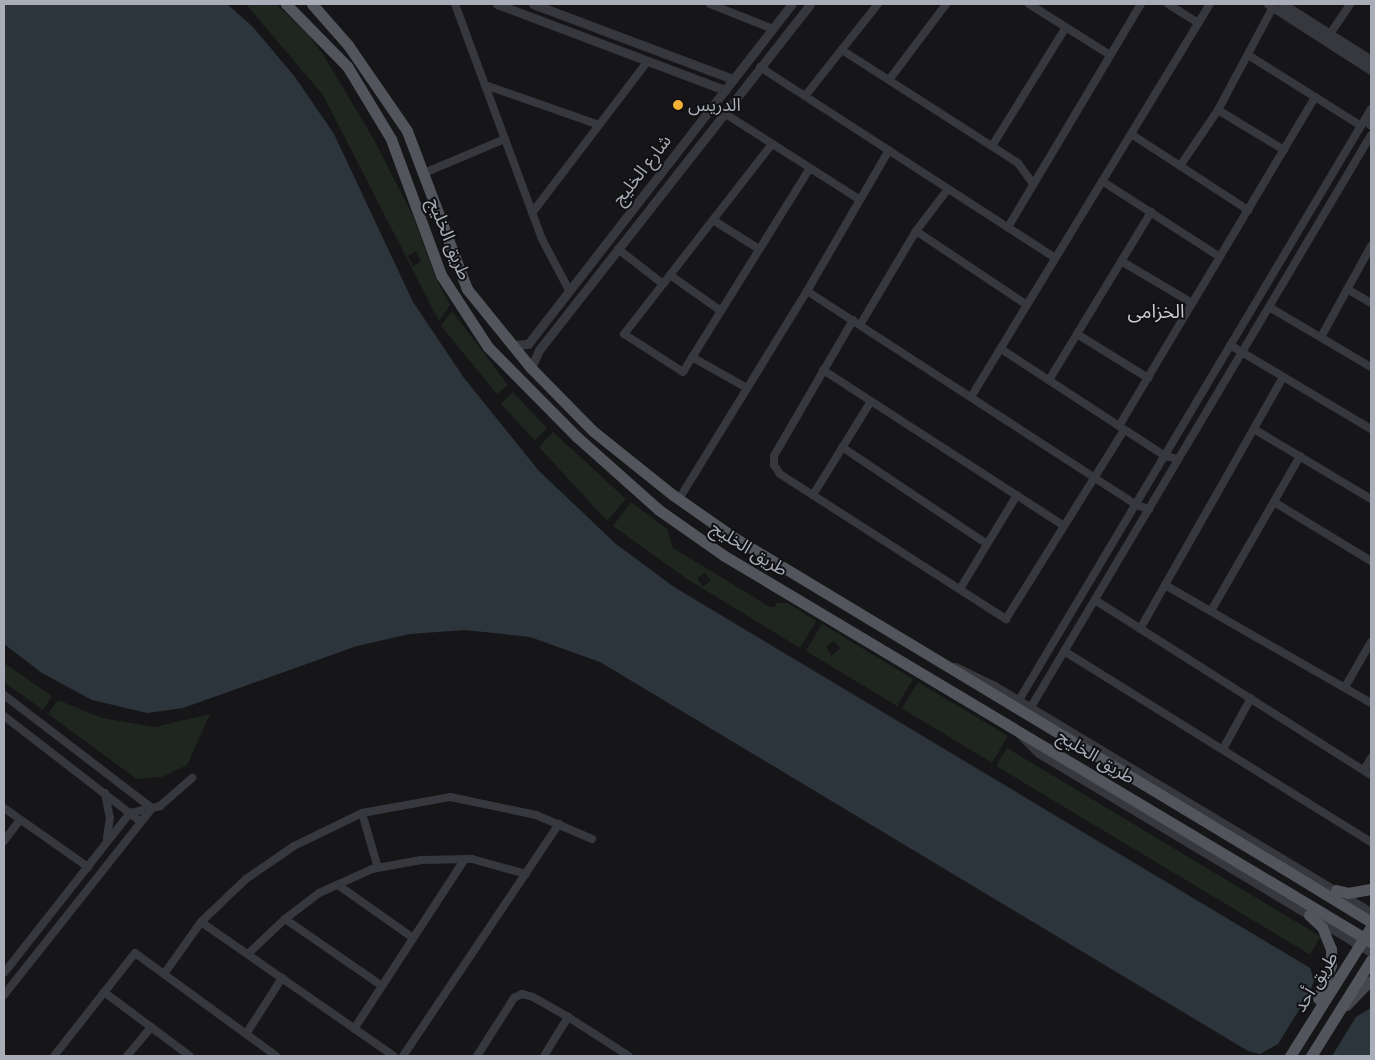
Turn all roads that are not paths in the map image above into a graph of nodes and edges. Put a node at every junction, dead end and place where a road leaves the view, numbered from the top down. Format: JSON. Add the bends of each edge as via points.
{"nodes":[{"id":1,"x":286,"y":4,"type":"edge"},
{"id":2,"x":314,"y":4,"type":"edge"},
{"id":3,"x":455,"y":4,"type":"edge"},
{"id":4,"x":497,"y":4,"type":"edge"},
{"id":5,"x":533,"y":4,"type":"edge"},
{"id":6,"x":792,"y":4,"type":"edge"},
{"id":7,"x":810,"y":4,"type":"edge"},
{"id":8,"x":878,"y":4,"type":"edge"},
{"id":9,"x":946,"y":4,"type":"edge"},
{"id":10,"x":1029,"y":4,"type":"edge"},
{"id":11,"x":1141,"y":4,"type":"edge"},
{"id":12,"x":1168,"y":4,"type":"edge"},
{"id":13,"x":1210,"y":4,"type":"edge"},
{"id":14,"x":1285,"y":4,"type":"edge"},
{"id":15,"x":1350,"y":4,"type":"edge"},
{"id":16,"x":716,"y":5,"type":"edge"},
{"id":17,"x":1270,"y":5,"type":"edge"},
{"id":18,"x":1198,"y":23,"type":"junction"},
{"id":19,"x":1066,"y":27,"type":"junction"},
{"id":20,"x":773,"y":29,"type":"junction"},
{"id":21,"x":1330,"y":34,"type":"junction"},
{"id":22,"x":842,"y":50,"type":"junction"},
{"id":23,"x":1110,"y":55,"type":"junction"},
{"id":24,"x":1248,"y":55,"type":"junction"},
{"id":25,"x":1371,"y":60,"type":"edge"},
{"id":26,"x":648,"y":61,"type":"junction"},
{"id":27,"x":760,"y":67,"type":"junction"},
{"id":28,"x":1371,"y":70,"type":"edge"},
{"id":29,"x":733,"y":80,"type":"junction"},
{"id":30,"x":889,"y":80,"type":"junction"},
{"id":31,"x":485,"y":85,"type":"junction"},
{"id":32,"x":725,"y":90,"type":"junction"},
{"id":33,"x":805,"y":96,"type":"junction"},
{"id":34,"x":1316,"y":97,"type":"junction"},
{"id":35,"x":1371,"y":109,"type":"edge"},
{"id":36,"x":1218,"y":110,"type":"junction"},
{"id":37,"x":724,"y":113,"type":"junction"},
{"id":38,"x":1371,"y":117,"type":"edge"},
{"id":39,"x":599,"y":125,"type":"junction"},
{"id":40,"x":1361,"y":126,"type":"junction"},
{"id":41,"x":1371,"y":126,"type":"edge"},
{"id":42,"x":1131,"y":134,"type":"junction"},
{"id":43,"x":1371,"y":135,"type":"edge"},
{"id":44,"x":505,"y":139,"type":"junction"},
{"id":45,"x":772,"y":144,"type":"junction"},
{"id":46,"x":992,"y":146,"type":"junction"},
{"id":47,"x":889,"y":150,"type":"junction"},
{"id":48,"x":1284,"y":150,"type":"junction"},
{"id":49,"x":1180,"y":166,"type":"junction"},
{"id":50,"x":810,"y":168,"type":"junction"},
{"id":51,"x":424,"y":173,"type":"junction"},
{"id":52,"x":1102,"y":181,"type":"junction"},
{"id":53,"x":1033,"y":184,"type":"junction"},
{"id":54,"x":948,"y":189,"type":"junction"},
{"id":55,"x":860,"y":200,"type":"junction"},
{"id":56,"x":1248,"y":210,"type":"junction"},
{"id":57,"x":1151,"y":212,"type":"junction"},
{"id":58,"x":532,"y":213,"type":"junction"},
{"id":59,"x":713,"y":220,"type":"junction"},
{"id":60,"x":1008,"y":227,"type":"junction"},
{"id":61,"x":916,"y":231,"type":"junction"},
{"id":62,"x":1371,"y":246,"type":"edge"},
{"id":63,"x":618,"y":249,"type":"junction"},
{"id":64,"x":760,"y":249,"type":"junction"},
{"id":65,"x":1220,"y":257,"type":"junction"},
{"id":66,"x":1056,"y":258,"type":"junction"},
{"id":67,"x":1121,"y":261,"type":"junction"},
{"id":68,"x":1295,"y":263,"type":"junction"},
{"id":69,"x":1273,"y":273,"type":"junction"},
{"id":70,"x":670,"y":275,"type":"junction"},
{"id":71,"x":663,"y":284,"type":"junction"},
{"id":72,"x":1347,"y":289,"type":"junction"},
{"id":73,"x":569,"y":290,"type":"junction"},
{"id":74,"x":807,"y":291,"type":"junction"},
{"id":75,"x":1192,"y":303,"type":"junction"},
{"id":76,"x":1371,"y":303,"type":"edge"},
{"id":77,"x":1027,"y":305,"type":"junction"},
{"id":78,"x":1269,"y":306,"type":"junction"},
{"id":79,"x":721,"y":311,"type":"junction"},
{"id":80,"x":856,"y":322,"type":"junction"},
{"id":81,"x":1077,"y":334,"type":"junction"},
{"id":82,"x":1321,"y":337,"type":"junction"},
{"id":83,"x":511,"y":345,"type":"junction"},
{"id":84,"x":1230,"y":345,"type":"junction"},
{"id":85,"x":1000,"y":348,"type":"junction"},
{"id":86,"x":1242,"y":352,"type":"junction"},
{"id":87,"x":692,"y":357,"type":"junction"},
{"id":88,"x":1371,"y":367,"type":"edge"},
{"id":89,"x":531,"y":368,"type":"junction"},
{"id":90,"x":823,"y":370,"type":"junction"},
{"id":91,"x":1283,"y":377,"type":"junction"},
{"id":92,"x":1148,"y":378,"type":"junction"},
{"id":93,"x":1049,"y":380,"type":"junction"},
{"id":94,"x":747,"y":388,"type":"junction"},
{"id":95,"x":971,"y":397,"type":"junction"},
{"id":96,"x":871,"y":401,"type":"junction"},
{"id":97,"x":1122,"y":428,"type":"junction"},
{"id":98,"x":1254,"y":428,"type":"junction"},
{"id":99,"x":1371,"y":429,"type":"edge"},
{"id":100,"x":842,"y":447,"type":"junction"},
{"id":101,"x":1165,"y":456,"type":"junction"},
{"id":102,"x":1300,"y":456,"type":"junction"},
{"id":103,"x":1178,"y":460,"type":"junction"},
{"id":104,"x":1092,"y":476,"type":"junction"},
{"id":105,"x":813,"y":495,"type":"junction"},
{"id":106,"x":1017,"y":495,"type":"junction"},
{"id":107,"x":678,"y":499,"type":"junction"},
{"id":108,"x":1371,"y":499,"type":"edge"},
{"id":109,"x":1274,"y":502,"type":"junction"},
{"id":110,"x":1136,"y":505,"type":"junction"},
{"id":111,"x":1148,"y":509,"type":"junction"},
{"id":112,"x":1063,"y":525,"type":"junction"},
{"id":113,"x":987,"y":544,"type":"junction"},
{"id":114,"x":1371,"y":561,"type":"edge"},
{"id":115,"x":1165,"y":585,"type":"junction"},
{"id":116,"x":960,"y":589,"type":"junction"},
{"id":117,"x":1095,"y":600,"type":"junction"},
{"id":118,"x":1211,"y":611,"type":"junction"},
{"id":119,"x":1140,"y":629,"type":"junction"},
{"id":120,"x":1371,"y":642,"type":"edge"},
{"id":121,"x":1064,"y":651,"type":"junction"},
{"id":122,"x":939,"y":661,"type":"junction"},
{"id":123,"x":1345,"y":687,"type":"junction"},
{"id":124,"x":4,"y":695,"type":"edge"},
{"id":125,"x":1251,"y":698,"type":"junction"},
{"id":126,"x":1020,"y":700,"type":"junction"},
{"id":127,"x":1371,"y":703,"type":"edge"},
{"id":128,"x":1031,"y":707,"type":"junction"},
{"id":129,"x":4,"y":716,"type":"edge"},
{"id":130,"x":1017,"y":730,"type":"junction"},
{"id":131,"x":1223,"y":749,"type":"junction"},
{"id":132,"x":1371,"y":758,"type":"edge"},
{"id":133,"x":1368,"y":772,"type":"edge"},
{"id":134,"x":192,"y":778,"type":"dead end"},
{"id":135,"x":105,"y":794,"type":"junction"},
{"id":136,"x":4,"y":808,"type":"edge"},
{"id":137,"x":152,"y":808,"type":"junction"},
{"id":138,"x":130,"y":813,"type":"junction"},
{"id":139,"x":362,"y":813,"type":"junction"},
{"id":140,"x":20,"y":820,"type":"junction"},
{"id":141,"x":141,"y":822,"type":"junction"},
{"id":142,"x":559,"y":824,"type":"junction"},
{"id":143,"x":592,"y":839,"type":"dead end"},
{"id":144,"x":4,"y":841,"type":"edge"},
{"id":145,"x":1371,"y":842,"type":"edge"},
{"id":146,"x":105,"y":845,"type":"junction"},
{"id":147,"x":465,"y":859,"type":"junction"},
{"id":148,"x":88,"y":867,"type":"junction"},
{"id":149,"x":378,"y":868,"type":"junction"},
{"id":150,"x":526,"y":874,"type":"junction"},
{"id":151,"x":338,"y":884,"type":"junction"},
{"id":152,"x":1371,"y":889,"type":"edge"},
{"id":153,"x":1341,"y":893,"type":"junction"},
{"id":154,"x":1371,"y":912,"type":"edge"},
{"id":155,"x":1309,"y":916,"type":"junction"},
{"id":156,"x":285,"y":918,"type":"junction"},
{"id":157,"x":201,"y":922,"type":"junction"},
{"id":158,"x":1371,"y":922,"type":"edge"},
{"id":159,"x":1323,"y":924,"type":"junction"},
{"id":160,"x":1371,"y":927,"type":"edge"},
{"id":161,"x":413,"y":938,"type":"junction"},
{"id":162,"x":1371,"y":942,"type":"edge"},
{"id":163,"x":1359,"y":946,"type":"junction"},
{"id":164,"x":1371,"y":953,"type":"edge"},
{"id":165,"x":248,"y":954,"type":"junction"},
{"id":166,"x":1371,"y":960,"type":"edge"},
{"id":167,"x":4,"y":973,"type":"edge"},
{"id":168,"x":164,"y":974,"type":"junction"},
{"id":169,"x":282,"y":978,"type":"junction"},
{"id":170,"x":1371,"y":981,"type":"edge"},
{"id":171,"x":382,"y":986,"type":"junction"},
{"id":172,"x":104,"y":992,"type":"junction"},
{"id":173,"x":4,"y":995,"type":"edge"},
{"id":174,"x":1338,"y":1013,"type":"junction"},
{"id":175,"x":568,"y":1017,"type":"junction"},
{"id":176,"x":1314,"y":1018,"type":"junction"},
{"id":177,"x":151,"y":1027,"type":"junction"},
{"id":178,"x":354,"y":1029,"type":"junction"},
{"id":179,"x":246,"y":1034,"type":"junction"},
{"id":180,"x":54,"y":1056,"type":"edge"},
{"id":181,"x":127,"y":1056,"type":"edge"},
{"id":182,"x":190,"y":1056,"type":"edge"},
{"id":183,"x":276,"y":1056,"type":"edge"},
{"id":184,"x":394,"y":1056,"type":"edge"},
{"id":185,"x":403,"y":1056,"type":"edge"},
{"id":186,"x":477,"y":1056,"type":"edge"},
{"id":187,"x":544,"y":1056,"type":"edge"},
{"id":188,"x":629,"y":1056,"type":"edge"},
{"id":189,"x":1290,"y":1056,"type":"edge"},
{"id":190,"x":1311,"y":1056,"type":"edge"}],
"edges":[{"from":1,"to":130,"type":"main road","name":"طريق الخليج","via":[[347,66],[391,140],[441,275],[488,347],[530,390],[659,510],[723,555]]},
{"from":2,"to":51,"type":"main road","name":"طريق الخليج","via":[[348,44],[387,99],[407,131]]},
{"from":3,"to":31,"type":"street"},
{"from":4,"to":26,"type":"street"},
{"from":5,"to":29,"type":"street"},
{"from":6,"to":20,"type":"street","name":"شارع الخليج"},
{"from":7,"to":27,"type":"street"},
{"from":8,"to":22,"type":"street"},
{"from":9,"to":30,"type":"street"},
{"from":10,"to":19,"type":"street"},
{"from":11,"to":23,"type":"street"},
{"from":12,"to":18,"type":"street"},
{"from":13,"to":18,"type":"street"},
{"from":14,"to":21,"type":"street"},
{"from":15,"to":21,"type":"street"},
{"from":16,"to":20,"type":"street"},
{"from":17,"to":24,"type":"street"},
{"from":17,"to":28,"type":"street"},
{"from":18,"to":42,"type":"street"},
{"from":19,"to":23,"type":"street"},
{"from":19,"to":46,"type":"street"},
{"from":20,"to":29,"type":"street","name":"شارع الخليج"},
{"from":21,"to":25,"type":"street"},
{"from":22,"to":30,"type":"street"},
{"from":22,"to":33,"type":"street"},
{"from":23,"to":53,"type":"street"},
{"from":24,"to":34,"type":"street"},
{"from":24,"to":36,"type":"street"},
{"from":26,"to":32,"type":"street"},
{"from":26,"to":39,"type":"street"},
{"from":27,"to":33,"type":"street"},
{"from":27,"to":37,"type":"street"},
{"from":29,"to":32,"type":"street","name":"شارع الخليج"},
{"from":30,"to":46,"type":"street"},
{"from":31,"to":39,"type":"street"},
{"from":31,"to":44,"type":"street"},
{"from":32,"to":73,"type":"street","name":"شارع الخليج"},
{"from":33,"to":47,"type":"street"},
{"from":34,"to":40,"type":"street"},
{"from":34,"to":48,"type":"street"},
{"from":35,"to":40,"type":"street"},
{"from":36,"to":48,"type":"street"},
{"from":36,"to":49,"type":"street"},
{"from":37,"to":45,"type":"street"},
{"from":37,"to":63,"type":"street"},
{"from":38,"to":41,"type":"street","via":[[1365,120]]},
{"from":39,"to":58,"type":"street"},
{"from":40,"to":69,"type":"street"},
{"from":42,"to":49,"type":"street"},
{"from":42,"to":52,"type":"street"},
{"from":43,"to":68,"type":"street"},
{"from":44,"to":51,"type":"street"},
{"from":44,"to":58,"type":"street"},
{"from":45,"to":50,"type":"street"},
{"from":45,"to":59,"type":"street"},
{"from":46,"to":53,"type":"street","via":[[1018,163]]},
{"from":47,"to":54,"type":"street"},
{"from":47,"to":55,"type":"street"},
{"from":48,"to":56,"type":"street"},
{"from":49,"to":56,"type":"street"},
{"from":50,"to":55,"type":"street"},
{"from":50,"to":64,"type":"street"},
{"from":51,"to":83,"type":"main road","name":"طريق الخليج","via":[[467,289]]},
{"from":52,"to":57,"type":"street"},
{"from":52,"to":66,"type":"street"},
{"from":53,"to":60,"type":"street"},
{"from":54,"to":60,"type":"street"},
{"from":54,"to":61,"type":"street"},
{"from":55,"to":74,"type":"street"},
{"from":56,"to":65,"type":"street"},
{"from":57,"to":65,"type":"street"},
{"from":57,"to":67,"type":"street"},
{"from":58,"to":73,"type":"street","via":[[552,263]]},
{"from":59,"to":64,"type":"street"},
{"from":59,"to":70,"type":"street"},
{"from":60,"to":66,"type":"street"},
{"from":61,"to":77,"type":"street"},
{"from":61,"to":80,"type":"street"},
{"from":62,"to":72,"type":"street"},
{"from":63,"to":71,"type":"street"},
{"from":63,"to":89,"type":"street","via":[[539,350]]},
{"from":64,"to":79,"type":"street"},
{"from":65,"to":75,"type":"street"},
{"from":66,"to":77,"type":"street"},
{"from":67,"to":75,"type":"street"},
{"from":67,"to":81,"type":"street"},
{"from":68,"to":69,"type":"street"},
{"from":68,"to":78,"type":"street"},
{"from":69,"to":84,"type":"street"},
{"from":70,"to":71,"type":"street"},
{"from":70,"to":79,"type":"street"},
{"from":71,"to":87,"type":"street","via":[[624,334],[683,372]]},
{"from":72,"to":76,"type":"street"},
{"from":72,"to":82,"type":"street"},
{"from":73,"to":83,"type":"street","name":"شارع الخليج","via":[[528,344]]},
{"from":74,"to":80,"type":"street"},
{"from":74,"to":94,"type":"street"},
{"from":75,"to":92,"type":"street"},
{"from":77,"to":85,"type":"street"},
{"from":78,"to":82,"type":"street"},
{"from":78,"to":86,"type":"street"},
{"from":79,"to":87,"type":"street"},
{"from":80,"to":90,"type":"street"},
{"from":80,"to":95,"type":"street"},
{"from":81,"to":92,"type":"street"},
{"from":81,"to":93,"type":"street"},
{"from":82,"to":88,"type":"street"},
{"from":83,"to":89,"type":"main road","name":"طريق الخليج"},
{"from":84,"to":86,"type":"street"},
{"from":84,"to":101,"type":"street"},
{"from":85,"to":93,"type":"street"},
{"from":85,"to":95,"type":"street"},
{"from":86,"to":91,"type":"street"},
{"from":86,"to":103,"type":"street"},
{"from":87,"to":94,"type":"street"},
{"from":89,"to":107,"type":"main road","name":"طريق الخليج","via":[[593,431]]},
{"from":90,"to":96,"type":"street"},
{"from":90,"to":105,"type":"street","via":[[774,456],[774,465],[780,474]]},
{"from":91,"to":98,"type":"street"},
{"from":91,"to":99,"type":"street"},
{"from":92,"to":97,"type":"street"},
{"from":93,"to":97,"type":"street"},
{"from":94,"to":107,"type":"street"},
{"from":95,"to":104,"type":"street"},
{"from":96,"to":100,"type":"street"},
{"from":96,"to":106,"type":"street"},
{"from":97,"to":101,"type":"street"},
{"from":97,"to":104,"type":"street"},
{"from":98,"to":102,"type":"street"},
{"from":98,"to":115,"type":"street"},
{"from":100,"to":105,"type":"street"},
{"from":100,"to":113,"type":"street"},
{"from":101,"to":103,"type":"street"},
{"from":101,"to":110,"type":"street"},
{"from":102,"to":108,"type":"street"},
{"from":102,"to":109,"type":"street"},
{"from":103,"to":111,"type":"street"},
{"from":104,"to":110,"type":"street"},
{"from":104,"to":112,"type":"street"},
{"from":105,"to":116,"type":"street"},
{"from":106,"to":112,"type":"street"},
{"from":106,"to":113,"type":"street"},
{"from":107,"to":122,"type":"main road","name":"طريق الخليج","via":[[733,537]]},
{"from":109,"to":114,"type":"street"},
{"from":109,"to":118,"type":"street"},
{"from":110,"to":111,"type":"street"},
{"from":110,"to":126,"type":"street"},
{"from":111,"to":117,"type":"street"},
{"from":112,"to":116,"type":"street","via":[[1006,619]]},
{"from":113,"to":116,"type":"street"},
{"from":115,"to":118,"type":"street"},
{"from":115,"to":119,"type":"street"},
{"from":117,"to":119,"type":"street"},
{"from":117,"to":121,"type":"street"},
{"from":118,"to":123,"type":"street"},
{"from":119,"to":125,"type":"street"},
{"from":120,"to":123,"type":"street"},
{"from":121,"to":128,"type":"street"},
{"from":121,"to":131,"type":"street"},
{"from":122,"to":126,"type":"street","via":[[970,672]]},
{"from":122,"to":158,"type":"main road","name":"طريق الخليج","bridge":true},
{"from":123,"to":127,"type":"street"},
{"from":124,"to":137,"type":"street"},
{"from":125,"to":131,"type":"street"},
{"from":125,"to":133,"type":"street"},
{"from":126,"to":128,"type":"street"},
{"from":128,"to":153,"type":"street"},
{"from":129,"to":135,"type":"street"},
{"from":130,"to":155,"type":"street","via":[[1039,754]]},
{"from":130,"to":162,"type":"main road","name":"طريق الخليج","bridge":true},
{"from":131,"to":145,"type":"street"},
{"from":132,"to":133,"type":"street"},
{"from":134,"to":137,"type":"street","via":[[160,806]]},
{"from":135,"to":138,"type":"street"},
{"from":135,"to":146,"type":"street","via":[[110,831]]},
{"from":136,"to":140,"type":"street"},
{"from":137,"to":138,"type":"street"},
{"from":137,"to":141,"type":"street"},
{"from":138,"to":141,"type":"street"},
{"from":138,"to":146,"type":"street"},
{"from":139,"to":142,"type":"street","via":[[450,797],[536,815]]},
{"from":139,"to":149,"type":"street"},
{"from":139,"to":157,"type":"street","via":[[294,846],[246,879]]},
{"from":140,"to":144,"type":"street"},
{"from":140,"to":148,"type":"street"},
{"from":141,"to":173,"type":"street"},
{"from":142,"to":143,"type":"street"},
{"from":142,"to":150,"type":"street"},
{"from":146,"to":148,"type":"street"},
{"from":147,"to":149,"type":"street","via":[[421,860]]},
{"from":147,"to":150,"type":"street"},
{"from":147,"to":161,"type":"street"},
{"from":148,"to":167,"type":"street"},
{"from":149,"to":151,"type":"street"},
{"from":150,"to":185,"type":"street"},
{"from":151,"to":156,"type":"street","via":[[319,893]]},
{"from":151,"to":161,"type":"street"},
{"from":152,"to":153,"type":"main road"},
{"from":153,"to":154,"type":"street"},
{"from":153,"to":159,"type":"street","via":[[1361,913],[1359,925],[1349,934]]},
{"from":155,"to":159,"type":"street"},
{"from":155,"to":176,"type":"main road","via":[[1322,927],[1330,949],[1331,965]]},
{"from":156,"to":165,"type":"street"},
{"from":156,"to":171,"type":"street"},
{"from":157,"to":165,"type":"street"},
{"from":157,"to":168,"type":"street"},
{"from":159,"to":163,"type":"street"},
{"from":160,"to":163,"type":"main road","name":"طريق أحد"},
{"from":161,"to":171,"type":"street"},
{"from":163,"to":164,"type":"street"},
{"from":163,"to":176,"type":"main road","name":"طريق أحد"},
{"from":165,"to":169,"type":"street"},
{"from":166,"to":174,"type":"main road","name":"طريق أحد"},
{"from":168,"to":172,"type":"street","via":[[135,953]]},
{"from":168,"to":179,"type":"street"},
{"from":169,"to":178,"type":"street"},
{"from":169,"to":179,"type":"street"},
{"from":170,"to":174,"type":"main road"},
{"from":171,"to":178,"type":"street"},
{"from":172,"to":177,"type":"street"},
{"from":172,"to":180,"type":"street"},
{"from":174,"to":190,"type":"main road","name":"طريق أحد"},
{"from":175,"to":186,"type":"street","via":[[522,994],[514,998]]},
{"from":175,"to":187,"type":"street"},
{"from":175,"to":188,"type":"street"},
{"from":176,"to":189,"type":"main road","name":"طريق أحد"},
{"from":177,"to":181,"type":"street"},
{"from":177,"to":182,"type":"street"},
{"from":178,"to":184,"type":"street"},
{"from":179,"to":183,"type":"street"}]}
